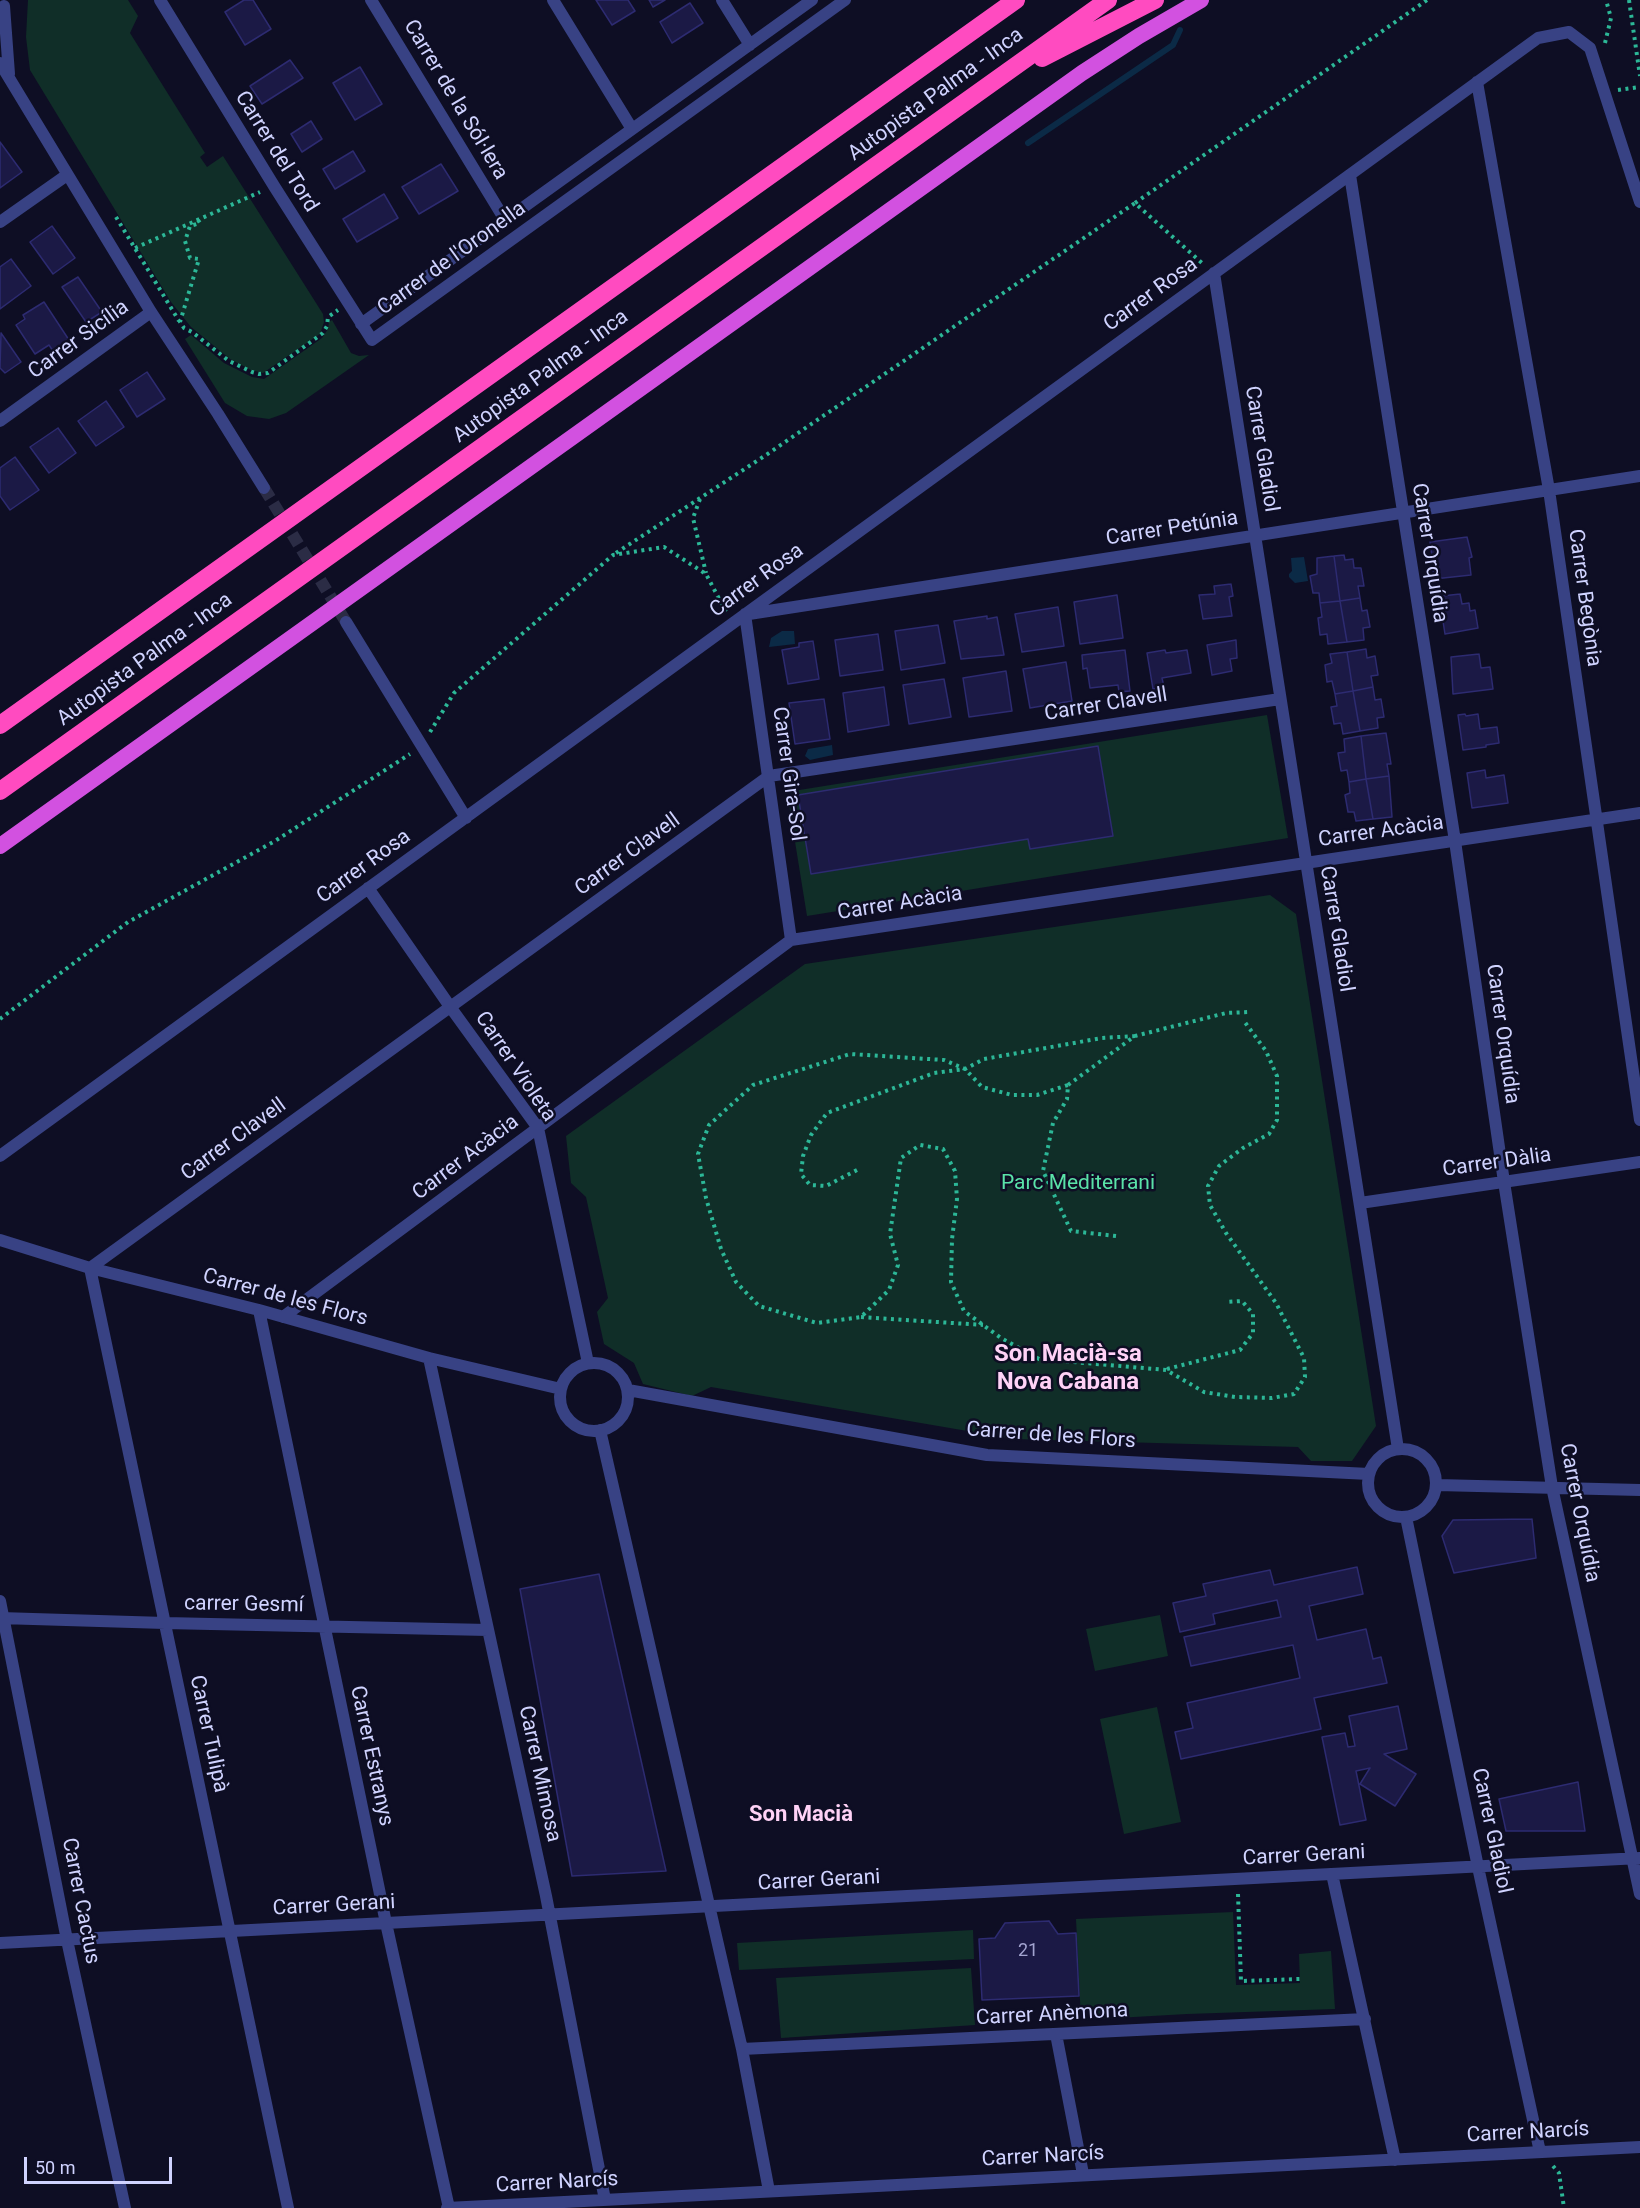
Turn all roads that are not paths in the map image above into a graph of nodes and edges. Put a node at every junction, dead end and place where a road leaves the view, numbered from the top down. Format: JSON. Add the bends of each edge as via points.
{"nodes":[{"id":1,"x":160,"y":0,"type":"edge"},
{"id":2,"x":371,"y":0,"type":"edge"},
{"id":3,"x":553,"y":0,"type":"edge"},
{"id":4,"x":722,"y":0,"type":"edge"},
{"id":5,"x":812,"y":0,"type":"edge"},
{"id":6,"x":845,"y":0,"type":"edge"},
{"id":7,"x":1016,"y":0,"type":"edge"},
{"id":8,"x":1108,"y":0,"type":"edge"},
{"id":9,"x":1155,"y":0,"type":"edge"},
{"id":10,"x":1201,"y":0,"type":"edge"},
{"id":11,"x":4,"y":6,"type":"edge"},
{"id":12,"x":750,"y":45,"type":"junction"},
{"id":13,"x":0,"y":63,"type":"edge"},
{"id":14,"x":9,"y":75,"type":"junction"},
{"id":15,"x":1477,"y":82,"type":"junction"},
{"id":16,"x":985,"y":88,"type":"junction"},
{"id":17,"x":632,"y":129,"type":"junction"},
{"id":18,"x":67,"y":175,"type":"junction"},
{"id":19,"x":1350,"y":175,"type":"junction"},
{"id":20,"x":1640,"y":202,"type":"edge"},
{"id":21,"x":505,"y":220,"type":"junction"},
{"id":22,"x":0,"y":222,"type":"edge"},
{"id":23,"x":1214,"y":273,"type":"junction"},
{"id":24,"x":151,"y":312,"type":"junction"},
{"id":25,"x":361,"y":324,"type":"junction"},
{"id":26,"x":0,"y":421,"type":"edge"},
{"id":27,"x":1640,"y":476,"type":"edge"},
{"id":28,"x":264,"y":488,"type":"tunnel mouth"},
{"id":29,"x":1549,"y":490,"type":"junction"},
{"id":30,"x":1403,"y":513,"type":"junction"},
{"id":31,"x":1255,"y":536,"type":"junction"},
{"id":32,"x":745,"y":614,"type":"junction"},
{"id":33,"x":346,"y":622,"type":"tunnel mouth"},
{"id":34,"x":1281,"y":699,"type":"junction"},
{"id":35,"x":0,"y":725,"type":"edge"},
{"id":36,"x":769,"y":776,"type":"junction"},
{"id":37,"x":0,"y":791,"type":"edge"},
{"id":38,"x":1640,"y":813,"type":"edge"},
{"id":39,"x":466,"y":818,"type":"junction"},
{"id":40,"x":1596,"y":819,"type":"junction"},
{"id":41,"x":1455,"y":841,"type":"junction"},
{"id":42,"x":0,"y":846,"type":"edge"},
{"id":43,"x":1306,"y":863,"type":"junction"},
{"id":44,"x":368,"y":888,"type":"junction"},
{"id":45,"x":791,"y":940,"type":"junction"},
{"id":46,"x":451,"y":1008,"type":"junction"},
{"id":47,"x":1640,"y":1120,"type":"edge"},
{"id":48,"x":538,"y":1128,"type":"junction"},
{"id":49,"x":0,"y":1156,"type":"edge"},
{"id":50,"x":1640,"y":1162,"type":"edge"},
{"id":51,"x":1504,"y":1182,"type":"junction"},
{"id":52,"x":1359,"y":1203,"type":"junction"},
{"id":53,"x":0,"y":1240,"type":"edge"},
{"id":54,"x":90,"y":1268,"type":"junction"},
{"id":55,"x":259,"y":1310,"type":"junction"},
{"id":56,"x":283,"y":1317,"type":"junction"},
{"id":57,"x":429,"y":1358,"type":"junction"},
{"id":58,"x":588,"y":1363,"type":"junction"},
{"id":59,"x":561,"y":1389,"type":"junction"},
{"id":60,"x":628,"y":1390,"type":"junction"},
{"id":61,"x":600,"y":1430,"type":"junction"},
{"id":62,"x":1398,"y":1449,"type":"junction"},
{"id":63,"x":1369,"y":1474,"type":"junction"},
{"id":64,"x":1437,"y":1485,"type":"junction"},
{"id":65,"x":1552,"y":1488,"type":"junction"},
{"id":66,"x":1640,"y":1490,"type":"edge"},
{"id":67,"x":1406,"y":1517,"type":"junction"},
{"id":68,"x":0,"y":1601,"type":"edge"},
{"id":69,"x":2,"y":1618,"type":"edge"},
{"id":70,"x":165,"y":1623,"type":"junction"},
{"id":71,"x":325,"y":1626,"type":"junction"},
{"id":72,"x":488,"y":1630,"type":"junction"},
{"id":73,"x":1637,"y":1858,"type":"edge"},
{"id":74,"x":1478,"y":1867,"type":"junction"},
{"id":75,"x":1332,"y":1874,"type":"junction"},
{"id":76,"x":1640,"y":1894,"type":"edge"},
{"id":77,"x":710,"y":1906,"type":"junction"},
{"id":78,"x":549,"y":1915,"type":"junction"},
{"id":79,"x":386,"y":1923,"type":"junction"},
{"id":80,"x":229,"y":1931,"type":"junction"},
{"id":81,"x":67,"y":1940,"type":"junction"},
{"id":82,"x":0,"y":1943,"type":"edge"},
{"id":83,"x":1365,"y":2019,"type":"junction"},
{"id":84,"x":1056,"y":2034,"type":"junction"},
{"id":85,"x":742,"y":2049,"type":"junction"},
{"id":86,"x":1640,"y":2147,"type":"edge"},
{"id":87,"x":1540,"y":2152,"type":"junction"},
{"id":88,"x":1395,"y":2160,"type":"junction"},
{"id":89,"x":1083,"y":2174,"type":"junction"},
{"id":90,"x":769,"y":2191,"type":"junction"},
{"id":91,"x":605,"y":2200,"type":"junction"},
{"id":92,"x":125,"y":2208,"type":"edge"},
{"id":93,"x":288,"y":2208,"type":"edge"},
{"id":94,"x":448,"y":2208,"type":"edge"}],
"edges":[{"from":1,"to":25,"type":"street","name":"Carrer del Tord"},
{"from":2,"to":21,"type":"street","name":"Carrer de la Sól·lera"},
{"from":3,"to":17,"type":"street"},
{"from":4,"to":12,"type":"street"},
{"from":5,"to":12,"type":"street","name":"Carrer de l'Oronella"},
{"from":6,"to":25,"type":"street","name":"Carrer de l'Oronella","via":[[372,340]]},
{"from":7,"to":35,"type":"highway","name":"Autopista Palma - Inca"},
{"from":8,"to":16,"type":"highway","name":"Autopista Palma - Inca"},
{"from":9,"to":16,"type":"highway"},
{"from":10,"to":42,"type":"highway","via":[[1082,73]]},
{"from":11,"to":14,"type":"street"},
{"from":12,"to":17,"type":"street","name":"Carrer de l'Oronella"},
{"from":13,"to":14,"type":"street"},
{"from":14,"to":18,"type":"street"},
{"from":15,"to":19,"type":"street","name":"Carrer Rosa"},
{"from":15,"to":20,"type":"street","name":"Carrer Rosa","via":[[1538,38],[1569,32],[1590,48]]},
{"from":15,"to":29,"type":"street","name":"Carrer Begònia"},
{"from":16,"to":37,"type":"highway","name":"Autopista Palma - Inca"},
{"from":17,"to":21,"type":"street","name":"Carrer de l'Oronella"},
{"from":18,"to":22,"type":"street"},
{"from":18,"to":24,"type":"street"},
{"from":19,"to":23,"type":"street","name":"Carrer Rosa"},
{"from":19,"to":30,"type":"street","name":"Carrer Orquídia"},
{"from":21,"to":25,"type":"street","name":"Carrer de l'Oronella"},
{"from":23,"to":31,"type":"street","name":"Carrer Gladiol"},
{"from":23,"to":32,"type":"street","name":"Carrer Rosa"},
{"from":24,"to":26,"type":"street","name":"Carrer Sicília"},
{"from":24,"to":28,"type":"street"},
{"from":27,"to":29,"type":"street","name":"Carrer Petúnia"},
{"from":29,"to":30,"type":"street","name":"Carrer Petúnia"},
{"from":29,"to":40,"type":"street","name":"Carrer Begònia"},
{"from":30,"to":31,"type":"street","name":"Carrer Petúnia"},
{"from":30,"to":41,"type":"street","name":"Carrer Orquídia"},
{"from":31,"to":32,"type":"street","name":"Carrer Petúnia"},
{"from":31,"to":34,"type":"street","name":"Carrer Gladiol"},
{"from":32,"to":36,"type":"street","name":"Carrer Gira-Sol"},
{"from":32,"to":39,"type":"street","name":"Carrer Rosa"},
{"from":33,"to":39,"type":"street"},
{"from":34,"to":36,"type":"street","name":"Carrer Clavell"},
{"from":34,"to":43,"type":"street","name":"Carrer Gladiol"},
{"from":36,"to":45,"type":"street","name":"Carrer Gira-Sol"},
{"from":36,"to":46,"type":"street","name":"Carrer Clavell"},
{"from":38,"to":40,"type":"street","name":"Carrer Acàcia"},
{"from":39,"to":44,"type":"street","name":"Carrer Rosa"},
{"from":40,"to":41,"type":"street","name":"Carrer Acàcia"},
{"from":40,"to":47,"type":"street","name":"Carrer Begònia"},
{"from":41,"to":43,"type":"street","name":"Carrer Acàcia"},
{"from":41,"to":51,"type":"street","name":"Carrer Orquídia"},
{"from":43,"to":45,"type":"street","name":"Carrer Acàcia"},
{"from":43,"to":52,"type":"street","name":"Carrer Gladiol"},
{"from":44,"to":46,"type":"street","name":"Carrer Violeta"},
{"from":44,"to":49,"type":"street","name":"Carrer Rosa"},
{"from":45,"to":48,"type":"street","name":"Carrer Acàcia"},
{"from":46,"to":48,"type":"street","name":"Carrer Violeta"},
{"from":46,"to":54,"type":"street","name":"Carrer Clavell"},
{"from":48,"to":56,"type":"street","name":"Carrer Acàcia"},
{"from":48,"to":58,"type":"street","name":"Carrer Violeta"},
{"from":50,"to":51,"type":"street","name":"Carrer Dàlia"},
{"from":51,"to":52,"type":"street","name":"Carrer Dàlia"},
{"from":51,"to":65,"type":"street","name":"Carrer Orquídia"},
{"from":52,"to":62,"type":"street","name":"Carrer Gladiol"},
{"from":53,"to":54,"type":"street","name":"Carrer de les Flors"},
{"from":54,"to":55,"type":"street","name":"Carrer de les Flors"},
{"from":54,"to":70,"type":"street","name":"Carrer Tulipà"},
{"from":55,"to":56,"type":"street","name":"Carrer de les Flors"},
{"from":55,"to":71,"type":"street","name":"Carrer Estranys"},
{"from":56,"to":57,"type":"street","name":"Carrer de les Flors"},
{"from":57,"to":59,"type":"street","name":"Carrer de les Flors"},
{"from":57,"to":72,"type":"street","name":"Carrer Mimosa"},
{"from":58,"to":59,"type":"street","via":[[568,1375]]},
{"from":58,"to":60,"type":"street","via":[[605,1364],[616,1370]]},
{"from":59,"to":61,"type":"street","via":[[560,1401],[571,1422],[581,1428]]},
{"from":60,"to":61,"type":"street","via":[[627,1409],[621,1419]]},
{"from":60,"to":63,"type":"street","name":"Carrer de les Flors","via":[[987,1455]]},
{"from":61,"to":77,"type":"street"},
{"from":62,"to":63,"type":"street","via":[[1386,1452]]},
{"from":62,"to":64,"type":"street","via":[[1411,1449],[1422,1455],[1436,1474]]},
{"from":63,"to":67,"type":"street","via":[[1368,1486],[1378,1507],[1388,1514]]},
{"from":64,"to":65,"type":"street"},
{"from":64,"to":67,"type":"street","via":[[1427,1507]]},
{"from":65,"to":66,"type":"street"},
{"from":65,"to":73,"type":"street","name":"Carrer Orquídia"},
{"from":67,"to":74,"type":"street","name":"Carrer Gladiol"},
{"from":68,"to":69,"type":"street","name":"Carrer Cactus"},
{"from":69,"to":70,"type":"street","name":"carrer Gesmí"},
{"from":69,"to":81,"type":"street","name":"Carrer Cactus"},
{"from":70,"to":71,"type":"street","name":"carrer Gesmí"},
{"from":70,"to":80,"type":"street","name":"Carrer Tulipà"},
{"from":71,"to":72,"type":"street","name":"carrer Gesmí"},
{"from":71,"to":79,"type":"street","name":"Carrer Estranys"},
{"from":72,"to":78,"type":"street","name":"Carrer Mimosa"},
{"from":73,"to":74,"type":"street","name":"Carrer Gerani"},
{"from":73,"to":76,"type":"street","name":"Carrer Orquídia"},
{"from":74,"to":75,"type":"street","name":"Carrer Gerani"},
{"from":74,"to":87,"type":"street","name":"Carrer Gladiol"},
{"from":75,"to":77,"type":"street","name":"Carrer Gerani"},
{"from":75,"to":83,"type":"street"},
{"from":77,"to":78,"type":"street","name":"Carrer Gerani"},
{"from":77,"to":85,"type":"street"},
{"from":78,"to":79,"type":"street","name":"Carrer Gerani"},
{"from":78,"to":91,"type":"street","name":"Carrer Mimosa"},
{"from":79,"to":80,"type":"street","name":"Carrer Gerani"},
{"from":79,"to":94,"type":"street","name":"Carrer Estranys"},
{"from":80,"to":81,"type":"street","name":"Carrer Gerani"},
{"from":80,"to":93,"type":"street","name":"Carrer Tulipà"},
{"from":81,"to":82,"type":"street","name":"Carrer Gerani"},
{"from":81,"to":92,"type":"street","name":"Carrer Cactus"},
{"from":83,"to":84,"type":"street","name":"Carrer Anèmona"},
{"from":83,"to":88,"type":"street"},
{"from":84,"to":85,"type":"street","name":"Carrer Anèmona"},
{"from":84,"to":89,"type":"street"},
{"from":85,"to":90,"type":"street"},
{"from":86,"to":87,"type":"street","name":"Carrer Narcís"},
{"from":87,"to":88,"type":"street","name":"Carrer Narcís"},
{"from":88,"to":89,"type":"street","name":"Carrer Narcís"},
{"from":89,"to":90,"type":"street","name":"Carrer Narcís"},
{"from":90,"to":91,"type":"street","name":"Carrer Narcís"},
{"from":91,"to":94,"type":"street","name":"Carrer Narcís"}]}
